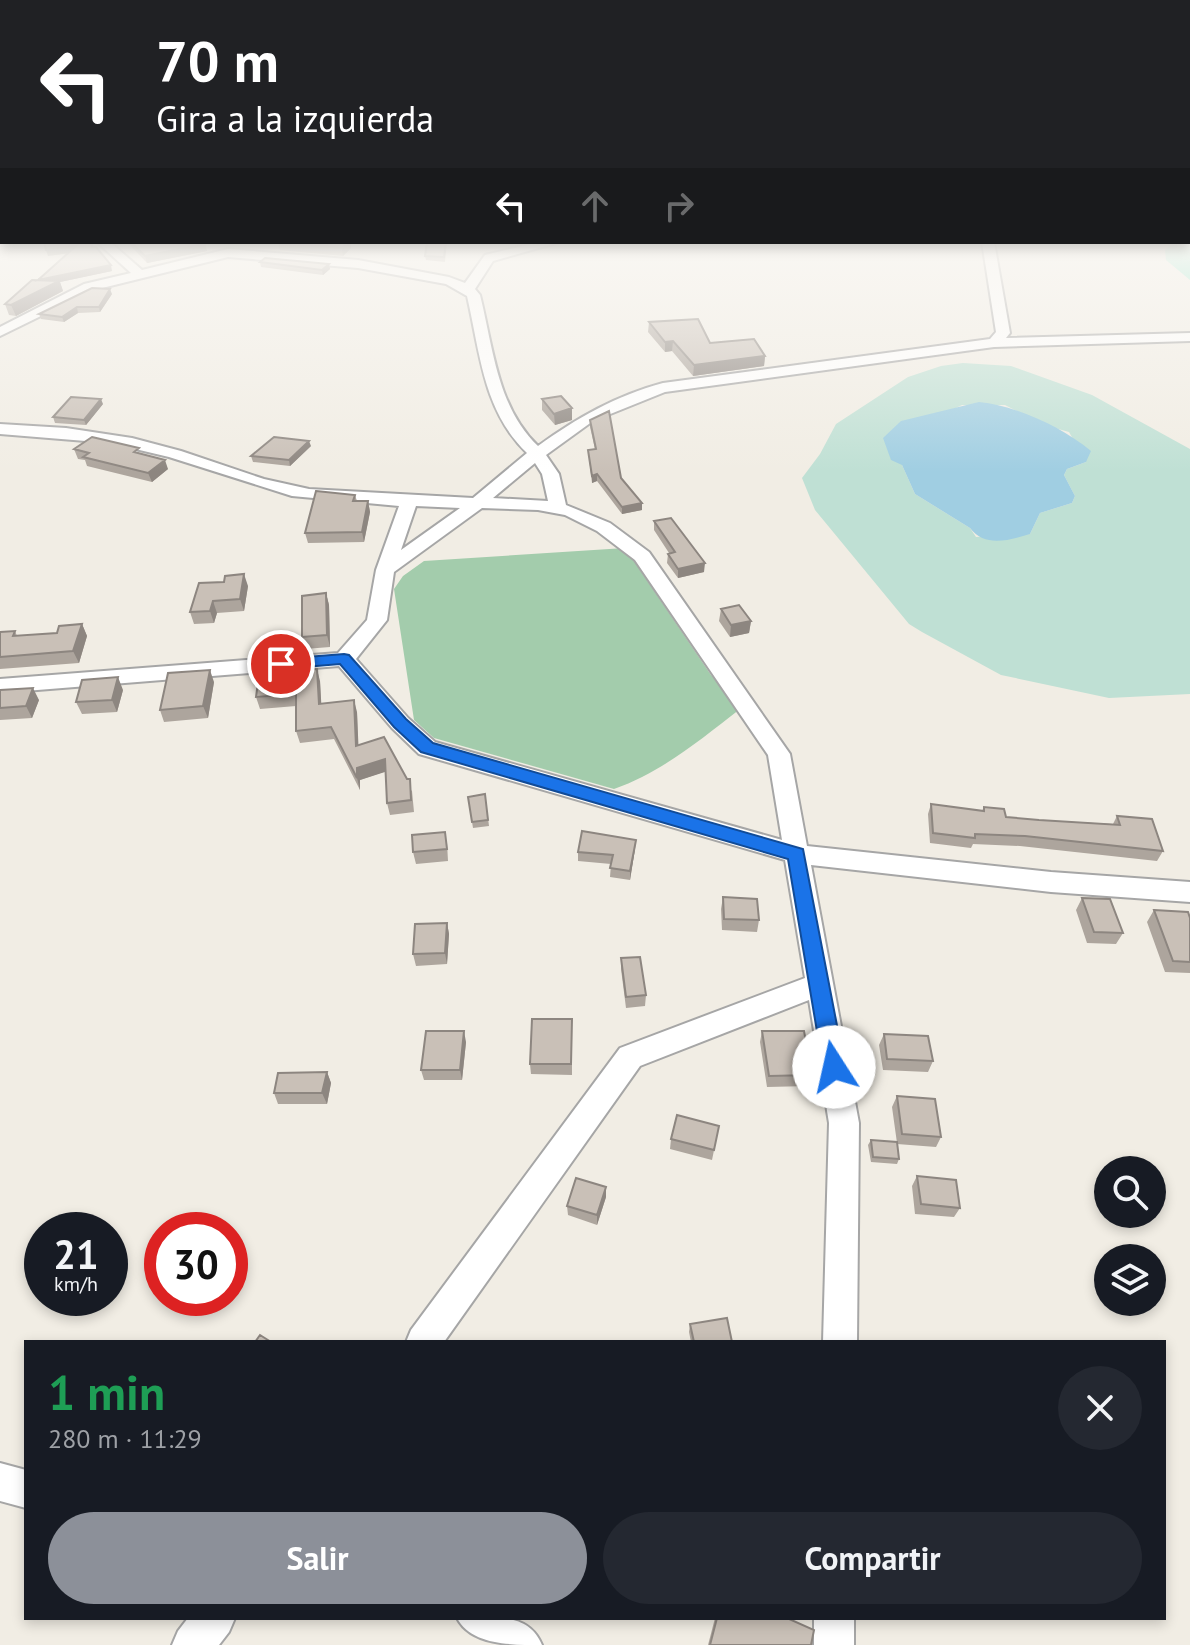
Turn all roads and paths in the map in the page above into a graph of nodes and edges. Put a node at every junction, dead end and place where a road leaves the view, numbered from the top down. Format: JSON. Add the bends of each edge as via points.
{"nodes":[{"id":1,"x":26,"y":319,"type":"edge"},
{"id":2,"x":479,"y":319,"type":"edge"},
{"id":3,"x":1001,"y":319,"type":"edge"},
{"id":4,"x":0,"y":332,"type":"edge"},
{"id":5,"x":1190,"y":337,"type":"edge"},
{"id":6,"x":994,"y":343,"type":"junction"},
{"id":7,"x":0,"y":429,"type":"edge"},
{"id":8,"x":539,"y":453,"type":"junction"},
{"id":9,"x":409,"y":501,"type":"junction"},
{"id":10,"x":478,"y":503,"type":"junction"},
{"id":11,"x":558,"y":508,"type":"junction"},
{"id":12,"x":385,"y":570,"type":"junction"},
{"id":13,"x":344,"y":659,"type":"junction"},
{"id":14,"x":0,"y":686,"type":"edge"},
{"id":15,"x":797,"y":854,"type":"junction"},
{"id":16,"x":1190,"y":892,"type":"edge"},
{"id":17,"x":820,"y":984,"type":"junction"},
{"id":18,"x":424,"y":1340,"type":"edge"},
{"id":19,"x":840,"y":1340,"type":"edge"},
{"id":20,"x":0,"y":1482,"type":"edge"},
{"id":21,"x":24,"y":1488,"type":"edge"},
{"id":22,"x":213,"y":1620,"type":"edge"},
{"id":23,"x":480,"y":1620,"type":"edge"},
{"id":24,"x":834,"y":1620,"type":"edge"},
{"id":25,"x":192,"y":1645,"type":"edge"},
{"id":26,"x":522,"y":1645,"type":"edge"},
{"id":27,"x":834,"y":1645,"type":"edge"}],
"edges":[{"from":1,"to":4,"type":"street"},
{"from":2,"to":8,"type":"street","via":[[502,411]]},
{"from":3,"to":6,"type":"street","via":[[1003,333]]},
{"from":5,"to":6,"type":"street"},
{"from":6,"to":8,"type":"street","via":[[663,388],[587,418]]},
{"from":7,"to":9,"type":"street","via":[[72,432],[119,441],[309,494]]},
{"from":8,"to":10,"type":"street"},
{"from":8,"to":11,"type":"street","via":[[558,490]]},
{"from":9,"to":10,"type":"street"},
{"from":9,"to":12,"type":"street"},
{"from":10,"to":11,"type":"street"},
{"from":10,"to":12,"type":"street"},
{"from":11,"to":15,"type":"street","via":[[614,530],[642,556],[729,680],[779,754]]},
{"from":12,"to":13,"type":"street","via":[[384,604],[375,631]]},
{"from":13,"to":14,"type":"street"},
{"from":13,"to":15,"type":"street","via":[[427,748]]},
{"from":15,"to":16,"type":"street"},
{"from":15,"to":17,"type":"street"},
{"from":17,"to":18,"type":"street","via":[[630,1057]]},
{"from":17,"to":19,"type":"street","via":[[844,1123]]},
{"from":20,"to":21,"type":"street"},
{"from":22,"to":25,"type":"street"},
{"from":23,"to":26,"type":"street"},
{"from":24,"to":27,"type":"street"}]}
